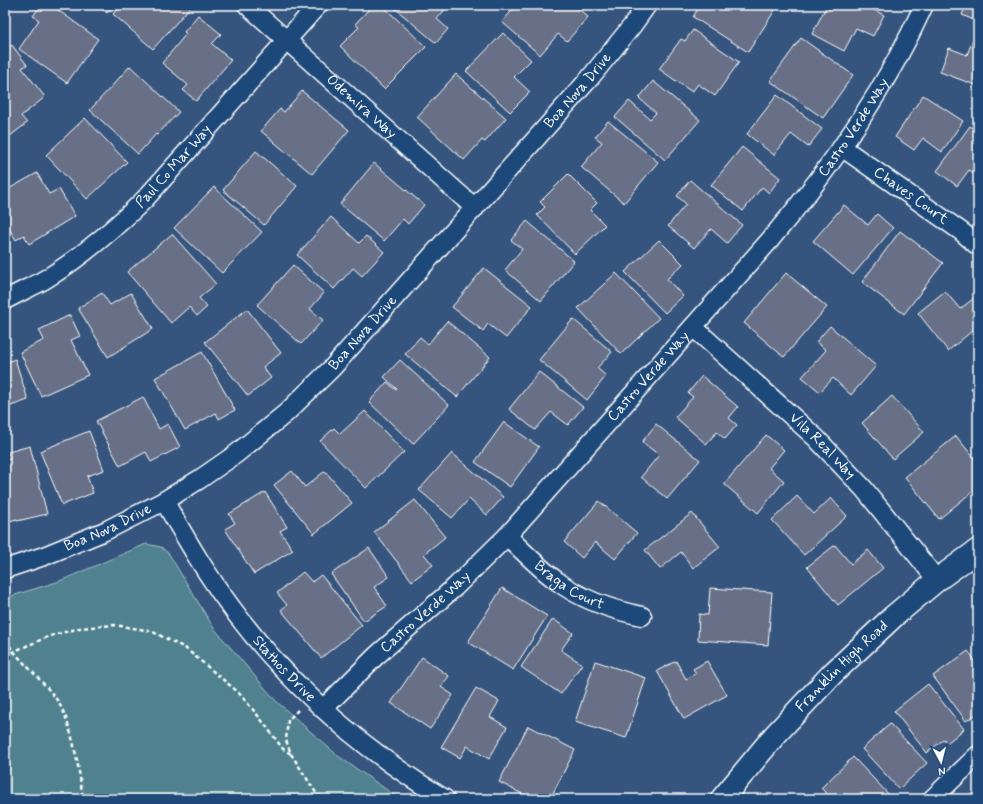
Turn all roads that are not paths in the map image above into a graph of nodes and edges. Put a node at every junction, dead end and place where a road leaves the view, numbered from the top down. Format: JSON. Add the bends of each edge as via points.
{"nodes":[{"id":1,"x":247,"y":5,"type":"edge"},
{"id":2,"x":318,"y":5,"type":"edge"},
{"id":3,"x":647,"y":5,"type":"edge"},
{"id":4,"x":924,"y":5,"type":"edge"},
{"id":5,"x":287,"y":40,"type":"junction"},
{"id":6,"x":843,"y":148,"type":"junction"},
{"id":7,"x":475,"y":208,"type":"junction"},
{"id":8,"x":978,"y":246,"type":"edge"},
{"id":9,"x":5,"y":300,"type":"edge"},
{"id":10,"x":693,"y":327,"type":"junction"},
{"id":11,"x":164,"y":501,"type":"junction"},
{"id":12,"x":507,"y":536,"type":"junction"},
{"id":13,"x":978,"y":550,"type":"edge"},
{"id":14,"x":5,"y":568,"type":"edge"},
{"id":15,"x":937,"y":580,"type":"junction"},
{"id":16,"x":642,"y":616,"type":"dead end"},
{"id":17,"x":317,"y":703,"type":"junction"},
{"id":18,"x":978,"y":755,"type":"edge"},
{"id":19,"x":445,"y":799,"type":"edge"},
{"id":20,"x":722,"y":799,"type":"edge"},
{"id":21,"x":932,"y":799,"type":"edge"}],
"edges":[{"from":1,"to":5,"type":"street","name":"Odemira Way"},
{"from":2,"to":5,"type":"street","name":"Paul Co Mar Way"},
{"from":3,"to":7,"type":"street","name":"Boa Nova Drive","via":[[589,79]]},
{"from":4,"to":6,"type":"street","name":"Castro Verde Way","via":[[911,35],[885,81]]},
{"from":5,"to":7,"type":"street","name":"Odemira Way"},
{"from":5,"to":9,"type":"street","name":"Paul Co Mar Way","via":[[145,199],[118,225],[74,260]]},
{"from":6,"to":8,"type":"street","name":"Chaves Court"},
{"from":6,"to":10,"type":"street","name":"Castro Verde Way","via":[[801,204]]},
{"from":7,"to":11,"type":"street","name":"Boa Nova Drive","via":[[332,368],[286,413],[236,454]]},
{"from":10,"to":12,"type":"street","name":"Castro Verde Way"},
{"from":10,"to":15,"type":"street","name":"Vila Real Way","via":[[816,438],[864,489]]},
{"from":11,"to":14,"type":"street","name":"Boa Nova Drive","via":[[105,531],[44,556]]},
{"from":11,"to":17,"type":"street","name":"Stathos Drive","via":[[206,572],[246,627]]},
{"from":12,"to":16,"type":"street","name":"Braga Court","via":[[558,582],[587,600]]},
{"from":12,"to":17,"type":"street","name":"Castro Verde Way","via":[[455,587]]},
{"from":13,"to":15,"type":"street","name":"Franklin High Road"},
{"from":15,"to":20,"type":"street","name":"Franklin High Road","via":[[832,674],[775,735]]},
{"from":17,"to":19,"type":"street","name":"Stathos Drive","via":[[392,765]]},
{"from":18,"to":21,"type":"street"}]}
